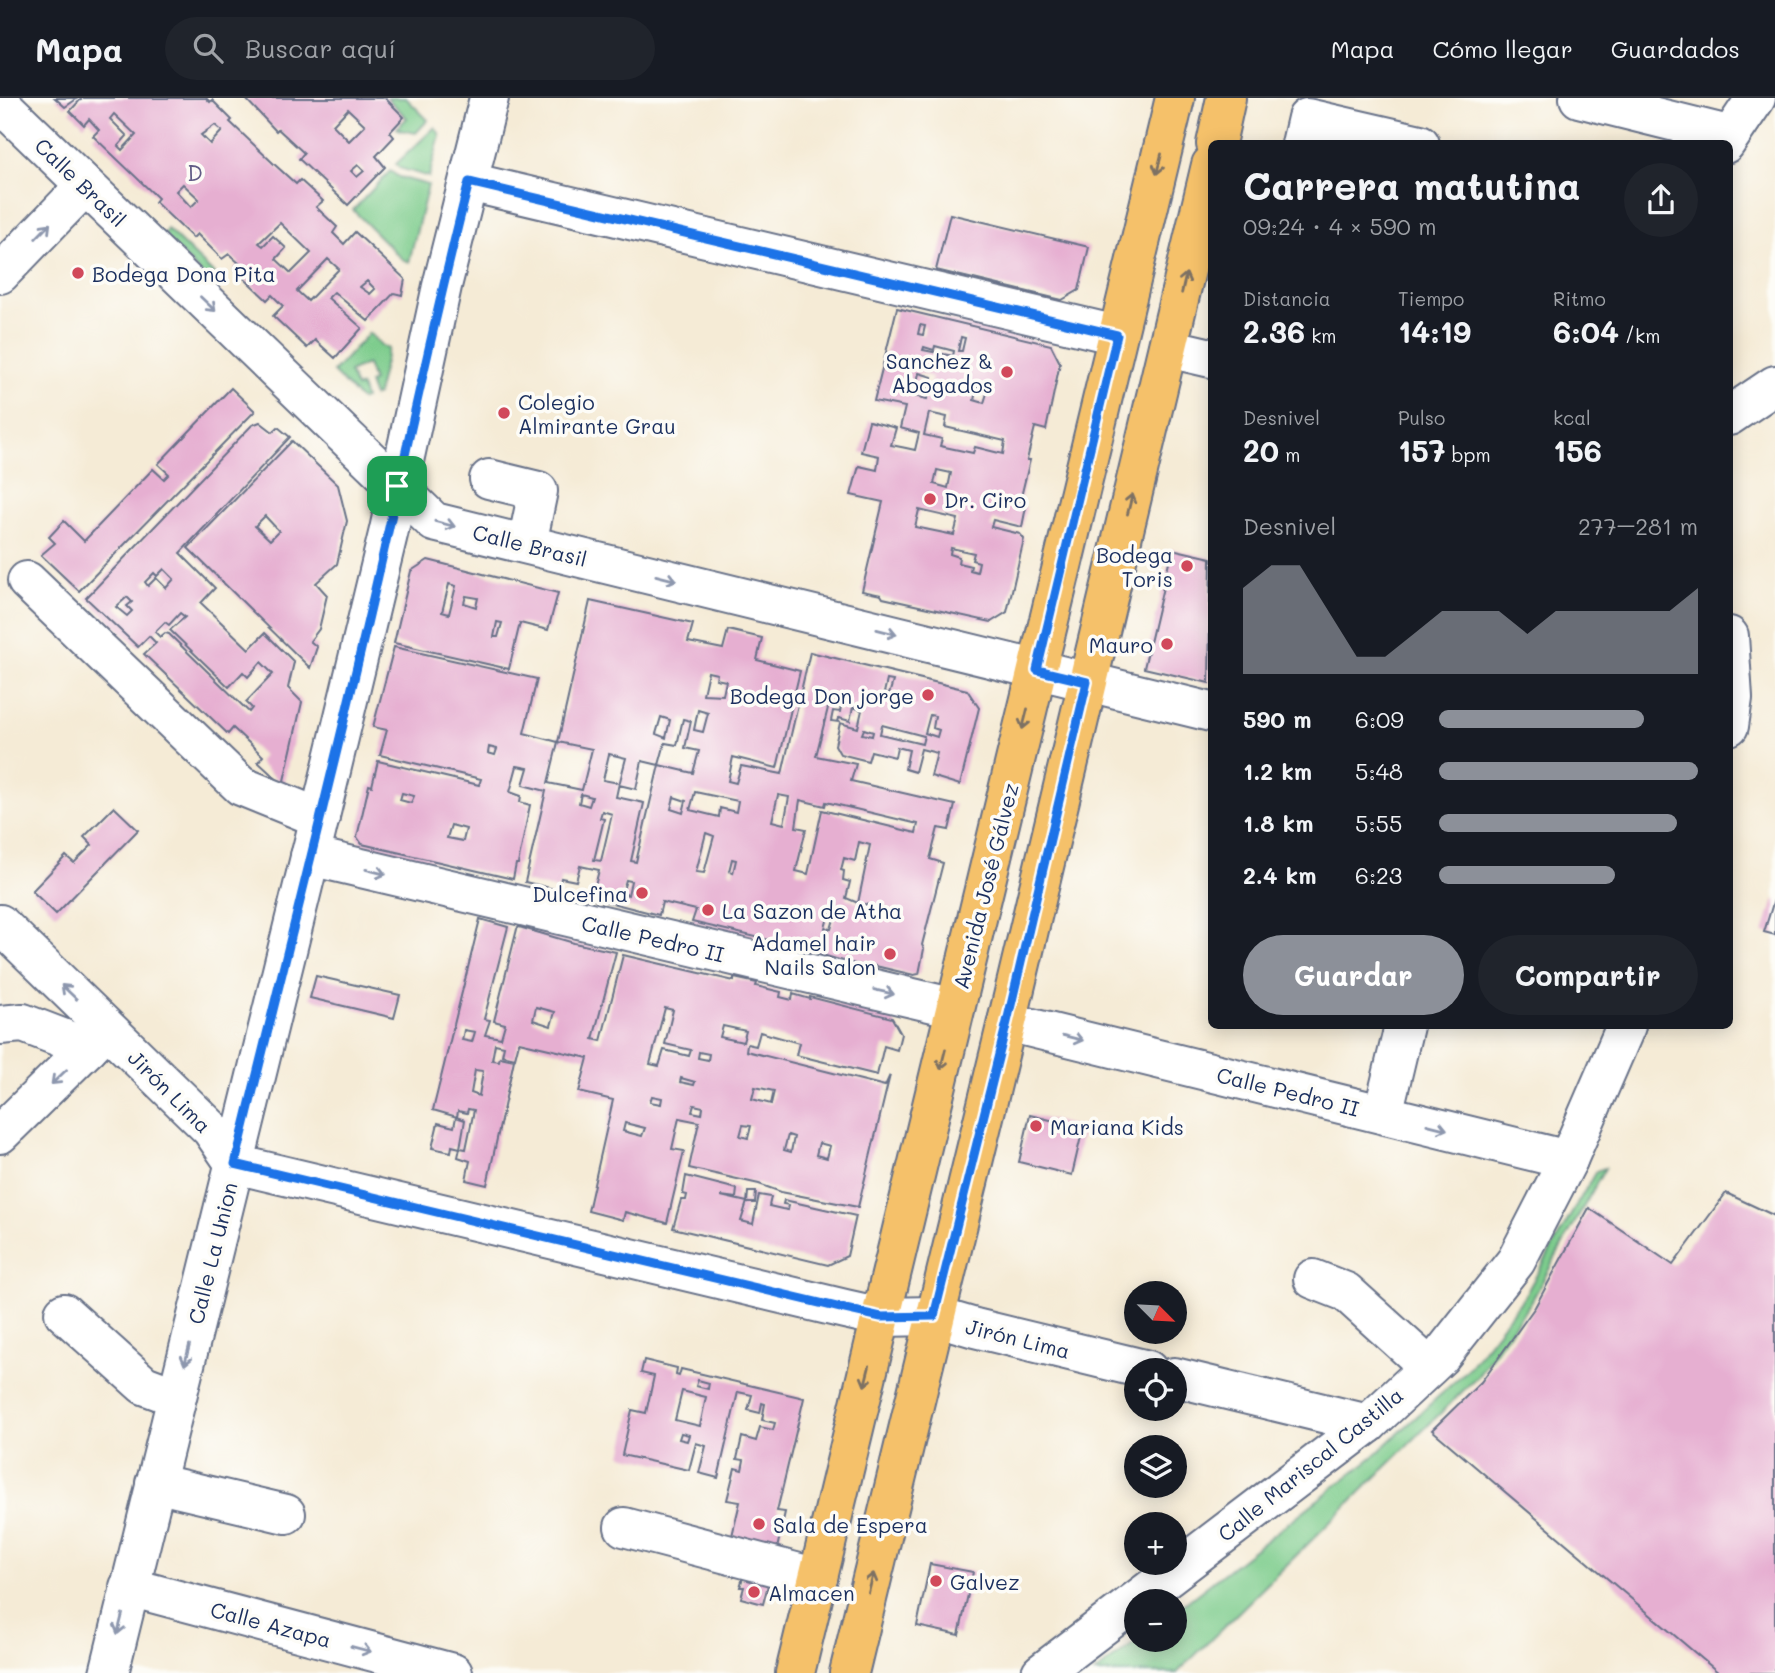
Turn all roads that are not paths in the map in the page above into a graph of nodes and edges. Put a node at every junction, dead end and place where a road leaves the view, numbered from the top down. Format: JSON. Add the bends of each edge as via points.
{"nodes":[{"id":1,"x":489,"y":98,"type":"edge"},
{"id":2,"x":1175,"y":98,"type":"edge"},
{"id":3,"x":1226,"y":98,"type":"edge"},
{"id":4,"x":1580,"y":98,"type":"edge"},
{"id":5,"x":1756,"y":98,"type":"edge"},
{"id":6,"x":0,"y":103,"type":"edge"},
{"id":7,"x":1727,"y":139,"type":"edge"},
{"id":8,"x":1217,"y":140,"type":"edge"},
{"id":9,"x":1302,"y":140,"type":"edge"},
{"id":10,"x":1403,"y":140,"type":"edge"},
{"id":11,"x":469,"y":182,"type":"junction"},
{"id":12,"x":85,"y":186,"type":"junction"},
{"id":13,"x":1208,"y":191,"type":"edge"},
{"id":14,"x":1204,"y":225,"type":"edge"},
{"id":15,"x":0,"y":274,"type":"edge"},
{"id":16,"x":1117,"y":335,"type":"junction"},
{"id":17,"x":1168,"y":348,"type":"junction"},
{"id":18,"x":1208,"y":357,"type":"edge"},
{"id":19,"x":1775,"y":385,"type":"edge"},
{"id":20,"x":1733,"y":413,"type":"edge"},
{"id":21,"x":489,"y":479,"type":"dead end"},
{"id":22,"x":397,"y":486,"type":"junction"},
{"id":23,"x":527,"y":544,"type":"junction"},
{"id":24,"x":27,"y":581,"type":"dead end"},
{"id":25,"x":1037,"y":670,"type":"junction"},
{"id":26,"x":1087,"y":682,"type":"junction"},
{"id":27,"x":1208,"y":711,"type":"edge"},
{"id":28,"x":320,"y":818,"type":"junction"},
{"id":29,"x":310,"y":856,"type":"junction"},
{"id":30,"x":0,"y":924,"type":"edge"},
{"id":31,"x":956,"y":1008,"type":"junction"},
{"id":32,"x":1007,"y":1022,"type":"junction"},
{"id":33,"x":0,"y":1025,"type":"edge"},
{"id":34,"x":1403,"y":1029,"type":"edge"},
{"id":35,"x":1625,"y":1029,"type":"edge"},
{"id":36,"x":98,"y":1038,"type":"junction"},
{"id":37,"x":1383,"y":1114,"type":"junction"},
{"id":38,"x":0,"y":1134,"type":"edge"},
{"id":39,"x":1568,"y":1160,"type":"junction"},
{"id":40,"x":235,"y":1164,"type":"junction"},
{"id":41,"x":1313,"y":1279,"type":"dead end"},
{"id":42,"x":64,"y":1314,"type":"dead end"},
{"id":43,"x":934,"y":1316,"type":"junction"},
{"id":44,"x":881,"y":1317,"type":"junction"},
{"id":45,"x":1124,"y":1364,"type":"edge"},
{"id":46,"x":1429,"y":1367,"type":"junction"},
{"id":47,"x":1187,"y":1380,"type":"edge"},
{"id":48,"x":177,"y":1397,"type":"junction"},
{"id":49,"x":1368,"y":1424,"type":"junction"},
{"id":50,"x":155,"y":1483,"type":"junction"},
{"id":51,"x":286,"y":1514,"type":"dead end"},
{"id":52,"x":624,"y":1527,"type":"dead end"},
{"id":53,"x":818,"y":1578,"type":"junction"},
{"id":54,"x":129,"y":1587,"type":"junction"},
{"id":55,"x":108,"y":1673,"type":"edge"},
{"id":56,"x":453,"y":1673,"type":"edge"},
{"id":57,"x":795,"y":1673,"type":"edge"},
{"id":58,"x":849,"y":1673,"type":"edge"},
{"id":59,"x":1041,"y":1673,"type":"edge"}],
"edges":[{"from":1,"to":11,"type":"street","name":"Calle La Union"},
{"from":2,"to":16,"type":"main road","name":"Avenida José Gálvez","one_way":true},
{"from":3,"to":8,"type":"main road"},
{"from":4,"to":7,"type":"street"},
{"from":5,"to":7,"type":"street"},
{"from":6,"to":12,"type":"street","name":"Calle Brasil"},
{"from":9,"to":10,"type":"street","via":[[1307,118]]},
{"from":11,"to":16,"type":"street"},
{"from":11,"to":22,"type":"street","name":"Calle La Union"},
{"from":15,"to":12,"type":"street","one_way":true},
{"from":12,"to":22,"type":"street","name":"Calle Brasil","one_way":true},
{"from":13,"to":14,"type":"main road"},
{"from":17,"to":14,"type":"main road","one_way":true},
{"from":16,"to":25,"type":"main road","name":"Avenida José Gálvez"},
{"from":17,"to":18,"type":"street"},
{"from":26,"to":17,"type":"main road","one_way":true},
{"from":19,"to":20,"type":"street"},
{"from":21,"to":23,"type":"street","via":[[538,491]]},
{"from":22,"to":23,"type":"street","name":"Calle Brasil","one_way":true,"via":[[434,522]]},
{"from":22,"to":28,"type":"street","name":"Calle La Union"},
{"from":23,"to":25,"type":"street","name":"Calle Brasil","one_way":true},
{"from":24,"to":28,"type":"street","via":[[241,786]]},
{"from":25,"to":26,"type":"street","name":"Calle Brasil"},
{"from":25,"to":31,"type":"main road","name":"Avenida José Gálvez","one_way":true},
{"from":26,"to":27,"type":"street","name":"Calle Brasil"},
{"from":26,"to":32,"type":"main road"},
{"from":28,"to":29,"type":"street","name":"Calle La Union"},
{"from":29,"to":31,"type":"street","name":"Calle Pedro II","one_way":true},
{"from":29,"to":40,"type":"street","name":"Calle La Union"},
{"from":36,"to":30,"type":"street","name":"Jirón Lima","one_way":true},
{"from":31,"to":44,"type":"main road","name":"Avenida José Gálvez","one_way":true},
{"from":32,"to":37,"type":"street","name":"Calle Pedro II","one_way":true},
{"from":32,"to":43,"type":"main road"},
{"from":33,"to":36,"type":"street","via":[[23,1023]]},
{"from":34,"to":37,"type":"street"},
{"from":35,"to":39,"type":"street","name":"Calle Mariscal Castilla"},
{"from":36,"to":38,"type":"street","one_way":true},
{"from":36,"to":40,"type":"street","name":"Jirón Lima","via":[[211,1129]]},
{"from":37,"to":39,"type":"street","name":"Calle Pedro II","one_way":true},
{"from":39,"to":46,"type":"street","name":"Calle Mariscal Castilla","via":[[1516,1261]]},
{"from":40,"to":44,"type":"street","name":"Jirón Lima"},
{"from":40,"to":48,"type":"street","name":"Calle La Union","one_way":true},
{"from":41,"to":46,"type":"street","via":[[1346,1292]]},
{"from":42,"to":48,"type":"street","via":[[145,1385]]},
{"from":43,"to":44,"type":"street","name":"Jirón Lima"},
{"from":43,"to":45,"type":"street","name":"Jirón Lima"},
{"from":58,"to":43,"type":"main road","one_way":true},
{"from":44,"to":53,"type":"main road","name":"Avenida José Gálvez","one_way":true},
{"from":46,"to":49,"type":"street","name":"Calle Mariscal Castilla"},
{"from":47,"to":49,"type":"street"},
{"from":48,"to":50,"type":"street","name":"Calle La Union"},
{"from":49,"to":59,"type":"street","name":"Calle Mariscal Castilla"},
{"from":50,"to":51,"type":"street"},
{"from":50,"to":54,"type":"street","name":"Calle La Union"},
{"from":52,"to":53,"type":"street"},
{"from":53,"to":57,"type":"main road","name":"Avenida José Gálvez"},
{"from":54,"to":55,"type":"street","name":"Calle La Union","one_way":true},
{"from":54,"to":56,"type":"street","name":"Calle Azapa","one_way":true}]}
